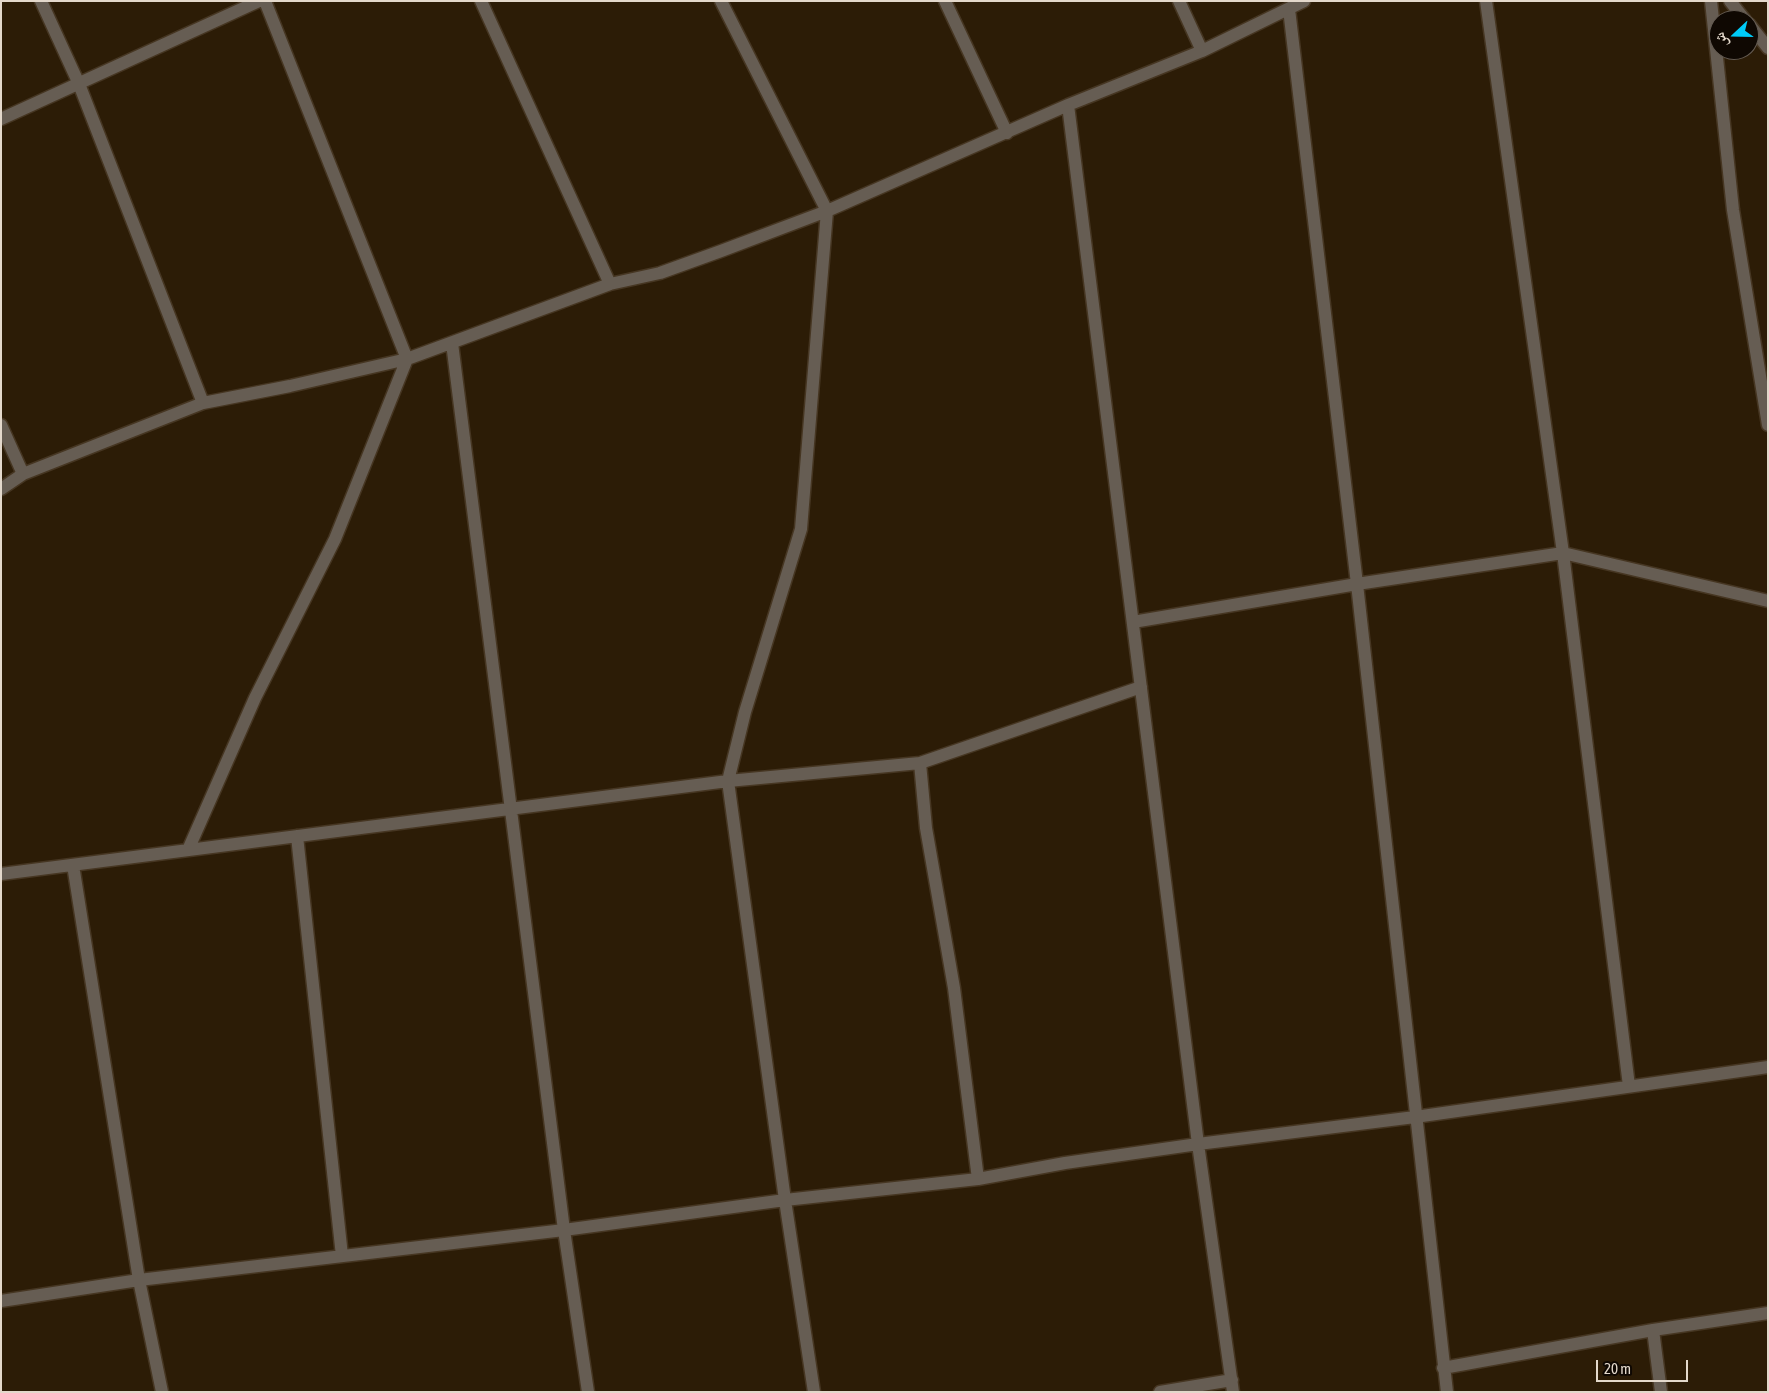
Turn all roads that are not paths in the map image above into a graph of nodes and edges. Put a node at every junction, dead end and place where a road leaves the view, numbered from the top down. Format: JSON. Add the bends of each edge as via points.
{"nodes":[{"id":1,"x":41,"y":1,"type":"edge"},
{"id":2,"x":259,"y":1,"type":"edge"},
{"id":3,"x":265,"y":1,"type":"edge"},
{"id":4,"x":481,"y":1,"type":"edge"},
{"id":5,"x":721,"y":1,"type":"edge"},
{"id":6,"x":945,"y":1,"type":"edge"},
{"id":7,"x":1179,"y":1,"type":"edge"},
{"id":8,"x":1304,"y":1,"type":"edge"},
{"id":9,"x":1486,"y":1,"type":"edge"},
{"id":10,"x":1711,"y":1,"type":"edge"},
{"id":11,"x":1289,"y":9,"type":"junction"},
{"id":12,"x":1759,"y":37,"type":"edge"},
{"id":13,"x":1768,"y":48,"type":"edge"},
{"id":14,"x":1202,"y":51,"type":"junction"},
{"id":15,"x":79,"y":84,"type":"junction"},
{"id":16,"x":1068,"y":105,"type":"junction"},
{"id":17,"x":1,"y":119,"type":"edge"},
{"id":18,"x":1006,"y":133,"type":"junction"},
{"id":19,"x":827,"y":211,"type":"junction"},
{"id":20,"x":610,"y":284,"type":"junction"},
{"id":21,"x":452,"y":343,"type":"junction"},
{"id":22,"x":407,"y":359,"type":"junction"},
{"id":23,"x":203,"y":403,"type":"junction"},
{"id":24,"x":1,"y":425,"type":"edge"},
{"id":25,"x":1768,"y":425,"type":"edge"},
{"id":26,"x":23,"y":474,"type":"junction"},
{"id":27,"x":1,"y":489,"type":"edge"},
{"id":28,"x":1563,"y":553,"type":"junction"},
{"id":29,"x":1356,"y":584,"type":"junction"},
{"id":30,"x":1768,"y":601,"type":"edge"},
{"id":31,"x":1133,"y":622,"type":"junction"},
{"id":32,"x":1141,"y":687,"type":"junction"},
{"id":33,"x":920,"y":763,"type":"junction"},
{"id":34,"x":728,"y":781,"type":"junction"},
{"id":35,"x":511,"y":809,"type":"junction"},
{"id":36,"x":297,"y":836,"type":"junction"},
{"id":37,"x":188,"y":850,"type":"junction"},
{"id":38,"x":73,"y":865,"type":"junction"},
{"id":39,"x":1,"y":874,"type":"edge"},
{"id":40,"x":1768,"y":1067,"type":"edge"},
{"id":41,"x":1629,"y":1086,"type":"junction"},
{"id":42,"x":1416,"y":1117,"type":"junction"},
{"id":43,"x":1198,"y":1144,"type":"junction"},
{"id":44,"x":978,"y":1179,"type":"junction"},
{"id":45,"x":785,"y":1200,"type":"junction"},
{"id":46,"x":564,"y":1230,"type":"junction"},
{"id":47,"x":342,"y":1256,"type":"junction"},
{"id":48,"x":139,"y":1280,"type":"junction"},
{"id":49,"x":1,"y":1301,"type":"edge"},
{"id":50,"x":1768,"y":1312,"type":"edge"},
{"id":51,"x":1654,"y":1330,"type":"junction"},
{"id":52,"x":1443,"y":1368,"type":"junction"},
{"id":53,"x":1232,"y":1386,"type":"edge"},
{"id":54,"x":162,"y":1392,"type":"edge"},
{"id":55,"x":588,"y":1392,"type":"edge"},
{"id":56,"x":814,"y":1392,"type":"edge"},
{"id":57,"x":1160,"y":1392,"type":"edge"},
{"id":58,"x":1447,"y":1392,"type":"edge"},
{"id":59,"x":1661,"y":1392,"type":"edge"}],
"edges":[{"from":1,"to":15,"type":"street"},
{"from":2,"to":15,"type":"street"},
{"from":3,"to":22,"type":"street"},
{"from":4,"to":20,"type":"street"},
{"from":5,"to":19,"type":"street"},
{"from":6,"to":18,"type":"street"},
{"from":7,"to":14,"type":"street"},
{"from":8,"to":11,"type":"street"},
{"from":9,"to":28,"type":"street"},
{"from":10,"to":25,"type":"street","via":[[1733,210]]},
{"from":11,"to":14,"type":"street"},
{"from":11,"to":29,"type":"street"},
{"from":12,"to":13,"type":"street"},
{"from":14,"to":16,"type":"street"},
{"from":15,"to":17,"type":"street"},
{"from":15,"to":23,"type":"street"},
{"from":16,"to":18,"type":"street"},
{"from":16,"to":31,"type":"street"},
{"from":18,"to":19,"type":"street"},
{"from":19,"to":20,"type":"street","via":[[660,273]]},
{"from":19,"to":34,"type":"street","via":[[801,529],[745,712]]},
{"from":20,"to":21,"type":"street"},
{"from":21,"to":22,"type":"street"},
{"from":21,"to":35,"type":"street"},
{"from":22,"to":23,"type":"street"},
{"from":22,"to":37,"type":"street","via":[[336,540],[255,698]]},
{"from":23,"to":26,"type":"street"},
{"from":24,"to":26,"type":"street"},
{"from":26,"to":27,"type":"street"},
{"from":28,"to":29,"type":"street"},
{"from":28,"to":30,"type":"street"},
{"from":28,"to":41,"type":"street"},
{"from":29,"to":31,"type":"street"},
{"from":29,"to":42,"type":"street"},
{"from":31,"to":32,"type":"street"},
{"from":32,"to":33,"type":"street"},
{"from":32,"to":43,"type":"street"},
{"from":33,"to":34,"type":"street"},
{"from":33,"to":44,"type":"street","via":[[926,828],[954,988]]},
{"from":34,"to":35,"type":"street"},
{"from":34,"to":45,"type":"street"},
{"from":35,"to":36,"type":"street"},
{"from":35,"to":46,"type":"street"},
{"from":36,"to":37,"type":"street"},
{"from":36,"to":47,"type":"street"},
{"from":37,"to":38,"type":"street"},
{"from":38,"to":39,"type":"street"},
{"from":38,"to":48,"type":"street"},
{"from":40,"to":41,"type":"street"},
{"from":41,"to":42,"type":"street"},
{"from":42,"to":43,"type":"street"},
{"from":42,"to":52,"type":"street"},
{"from":43,"to":44,"type":"street"},
{"from":43,"to":53,"type":"street"},
{"from":44,"to":45,"type":"street"},
{"from":45,"to":46,"type":"street"},
{"from":45,"to":56,"type":"street"},
{"from":46,"to":47,"type":"street"},
{"from":46,"to":55,"type":"street"},
{"from":47,"to":48,"type":"street"},
{"from":48,"to":49,"type":"street"},
{"from":48,"to":54,"type":"street"},
{"from":50,"to":51,"type":"street"},
{"from":51,"to":52,"type":"street"},
{"from":51,"to":59,"type":"street"},
{"from":52,"to":58,"type":"street"},
{"from":53,"to":57,"type":"street"}]}
